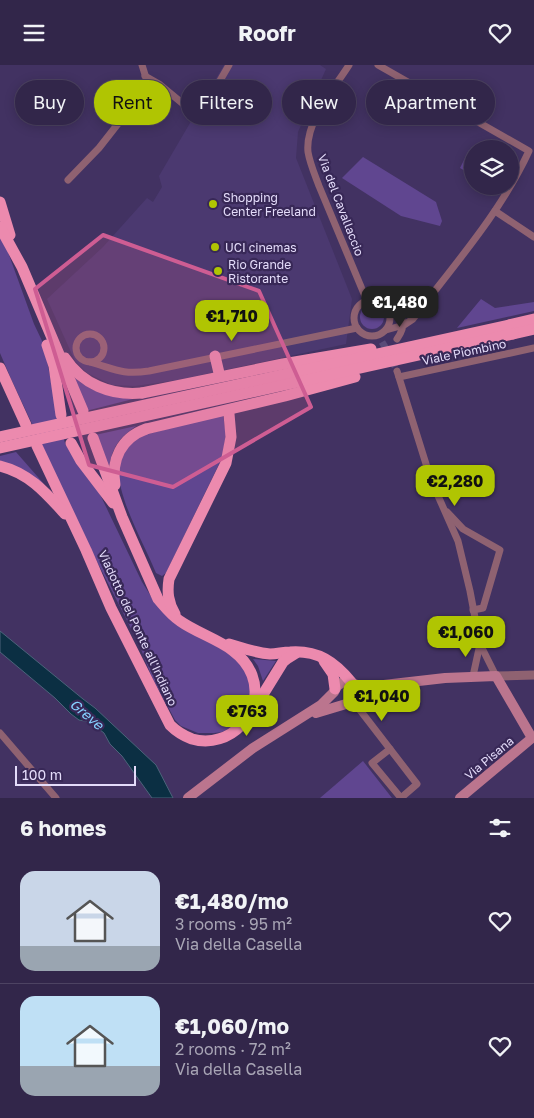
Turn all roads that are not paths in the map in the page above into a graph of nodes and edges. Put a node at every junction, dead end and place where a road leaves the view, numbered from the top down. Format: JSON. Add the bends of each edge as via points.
{"nodes":[{"id":1,"x":142,"y":65,"type":"edge"},
{"id":2,"x":229,"y":65,"type":"edge"},
{"id":3,"x":347,"y":65,"type":"edge"},
{"id":4,"x":378,"y":65,"type":"edge"},
{"id":5,"x":145,"y":76,"type":"junction"},
{"id":6,"x":68,"y":180,"type":"dead end"},
{"id":7,"x":0,"y":202,"type":"edge"},
{"id":8,"x":495,"y":211,"type":"junction"},
{"id":9,"x":0,"y":227,"type":"edge"},
{"id":10,"x":0,"y":231,"type":"edge"},
{"id":11,"x":534,"y":237,"type":"edge"},
{"id":12,"x":22,"y":267,"type":"junction"},
{"id":13,"x":367,"y":301,"type":"junction"},
{"id":14,"x":387,"y":307,"type":"junction"},
{"id":15,"x":42,"y":314,"type":"junction"},
{"id":16,"x":534,"y":319,"type":"edge"},
{"id":17,"x":404,"y":325,"type":"junction"},
{"id":18,"x":357,"y":328,"type":"junction"},
{"id":19,"x":511,"y":329,"type":"junction"},
{"id":20,"x":534,"y":329,"type":"edge"},
{"id":21,"x":386,"y":330,"type":"junction"},
{"id":22,"x":397,"y":339,"type":"dead end"},
{"id":23,"x":444,"y":339,"type":"junction"},
{"id":24,"x":534,"y":349,"type":"edge"},
{"id":25,"x":420,"y":355,"type":"junction"},
{"id":26,"x":215,"y":356,"type":"junction"},
{"id":27,"x":101,"y":357,"type":"junction"},
{"id":28,"x":90,"y":363,"type":"junction"},
{"id":29,"x":106,"y":367,"type":"junction"},
{"id":30,"x":0,"y":369,"type":"edge"},
{"id":31,"x":220,"y":373,"type":"dead end"},
{"id":32,"x":83,"y":411,"type":"dead end"},
{"id":33,"x":229,"y":414,"type":"dead end"},
{"id":34,"x":61,"y":415,"type":"dead end"},
{"id":35,"x":26,"y":425,"type":"dead end"},
{"id":36,"x":0,"y":437,"type":"edge"},
{"id":37,"x":93,"y":438,"type":"dead end"},
{"id":38,"x":71,"y":443,"type":"dead end"},
{"id":39,"x":37,"y":446,"type":"dead end"},
{"id":40,"x":0,"y":448,"type":"edge"},
{"id":41,"x":0,"y":466,"type":"edge"},
{"id":42,"x":442,"y":507,"type":"junction"},
{"id":43,"x":122,"y":517,"type":"junction"},
{"id":44,"x":74,"y":525,"type":"junction"},
{"id":45,"x":473,"y":610,"type":"junction"},
{"id":46,"x":180,"y":621,"type":"junction"},
{"id":47,"x":213,"y":638,"type":"junction"},
{"id":48,"x":480,"y":644,"type":"junction"},
{"id":49,"x":309,"y":653,"type":"junction"},
{"id":50,"x":496,"y":675,"type":"junction"},
{"id":51,"x":534,"y":675,"type":"edge"},
{"id":52,"x":473,"y":676,"type":"junction"},
{"id":53,"x":414,"y":682,"type":"junction"},
{"id":54,"x":353,"y":683,"type":"junction"},
{"id":55,"x":335,"y":691,"type":"junction"},
{"id":56,"x":351,"y":702,"type":"junction"},
{"id":57,"x":249,"y":716,"type":"junction"},
{"id":58,"x":299,"y":720,"type":"junction"},
{"id":59,"x":0,"y":733,"type":"edge"},
{"id":60,"x":533,"y":738,"type":"edge"},
{"id":61,"x":390,"y":749,"type":"junction"},
{"id":62,"x":56,"y":798,"type":"edge"},
{"id":63,"x":188,"y":798,"type":"edge"},
{"id":64,"x":401,"y":798,"type":"edge"},
{"id":65,"x":460,"y":798,"type":"edge"}],
"edges":[{"from":1,"to":5,"type":"street"},
{"from":2,"to":5,"type":"street","via":[[199,117]]},
{"from":3,"to":13,"type":"street","name":"Via del Cavallaccio","via":[[312,125],[308,152]]},
{"from":4,"to":8,"type":"street","via":[[529,151]]},
{"from":5,"to":6,"type":"street","via":[[146,88],[99,148]]},
{"from":7,"to":12,"type":"highway"},
{"from":8,"to":11,"type":"street"},
{"from":8,"to":17,"type":"street","via":[[413,319]]},
{"from":9,"to":12,"type":"highway"},
{"from":10,"to":34,"type":"highway","via":[[51,355]]},
{"from":12,"to":15,"type":"highway"},
{"from":13,"to":14,"type":"street","via":[[378,301]]},
{"from":13,"to":18,"type":"street","via":[[355,312]]},
{"from":14,"to":17,"type":"street","via":[[399,314]]},
{"from":14,"to":21,"type":"street","via":[[390,321]]},
{"from":15,"to":23,"type":"highway","bridge":true,"via":[[67,361],[83,378],[117,393],[142,393],[351,351]]},
{"from":15,"to":32,"type":"highway"},
{"from":16,"to":19,"type":"highway"},
{"from":17,"to":21,"type":"street"},
{"from":17,"to":22,"type":"street"},
{"from":18,"to":21,"type":"street","via":[[379,339]]},
{"from":18,"to":26,"type":"street"},
{"from":19,"to":20,"type":"highway"},
{"from":19,"to":23,"type":"highway","bridge":true},
{"from":19,"to":25,"type":"highway","bridge":true},
{"from":23,"to":36,"type":"highway","bridge":true},
{"from":24,"to":42,"type":"street","name":"Viale Piombino","via":[[398,374]]},
{"from":25,"to":40,"type":"highway","bridge":true},
{"from":25,"to":43,"type":"highway","bridge":true,"via":[[310,389],[146,429],[127,439],[115,461],[114,476]]},
{"from":26,"to":29,"type":"street","via":[[139,372],[118,372]]},
{"from":26,"to":31,"type":"highway"},
{"from":27,"to":28,"type":"street"},
{"from":27,"to":28,"type":"street","via":[[104,349],[102,340],[94,335],[85,335],[78,342],[76,351],[81,359]]},
{"from":27,"to":29,"type":"street"},
{"from":28,"to":29,"type":"street"},
{"from":30,"to":35,"type":"highway"},
{"from":33,"to":46,"type":"highway","via":[[231,437],[226,463],[169,579],[170,604]]},
{"from":37,"to":43,"type":"highway"},
{"from":38,"to":43,"type":"highway"},
{"from":39,"to":44,"type":"highway","name":"Viadotto del Ponte all'Indiano"},
{"from":41,"to":44,"type":"highway","via":[[37,484]]},
{"from":42,"to":45,"type":"street","via":[[458,541]]},
{"from":42,"to":45,"type":"street","via":[[463,529],[500,550],[483,608]]},
{"from":43,"to":46,"type":"highway","via":[[158,599]]},
{"from":44,"to":57,"type":"highway","name":"Viadotto del Ponte all'Indiano","via":[[111,608],[170,725],[194,739],[211,740],[237,730]]},
{"from":45,"to":48,"type":"street"},
{"from":46,"to":47,"type":"highway"},
{"from":47,"to":49,"type":"highway","via":[[271,654]]},
{"from":47,"to":57,"type":"highway","via":[[242,659],[252,675],[254,697]]},
{"from":48,"to":50,"type":"street"},
{"from":48,"to":52,"type":"street"},
{"from":49,"to":54,"type":"highway","via":[[326,658]]},
{"from":49,"to":55,"type":"highway","via":[[331,669]]},
{"from":49,"to":57,"type":"highway","name":"Viadotto del Ponte all'Indiano","via":[[293,654],[282,662]]},
{"from":50,"to":51,"type":"street"},
{"from":50,"to":52,"type":"main road"},
{"from":50,"to":60,"type":"main road"},
{"from":52,"to":53,"type":"main road"},
{"from":53,"to":54,"type":"main road","via":[[374,686]]},
{"from":53,"to":56,"type":"main road"},
{"from":54,"to":55,"type":"main road","via":[[343,682]]},
{"from":54,"to":56,"type":"main road","via":[[357,691]]},
{"from":55,"to":56,"type":"main road","via":[[337,699]]},
{"from":55,"to":58,"type":"main road"},
{"from":56,"to":58,"type":"main road"},
{"from":56,"to":61,"type":"street"},
{"from":58,"to":63,"type":"main road","via":[[253,748]]},
{"from":59,"to":62,"type":"street"},
{"from":60,"to":65,"type":"main road","name":"Via Pisana"},
{"from":61,"to":64,"type":"street","via":[[417,784]]},
{"from":61,"to":64,"type":"street","via":[[372,763]]}]}
